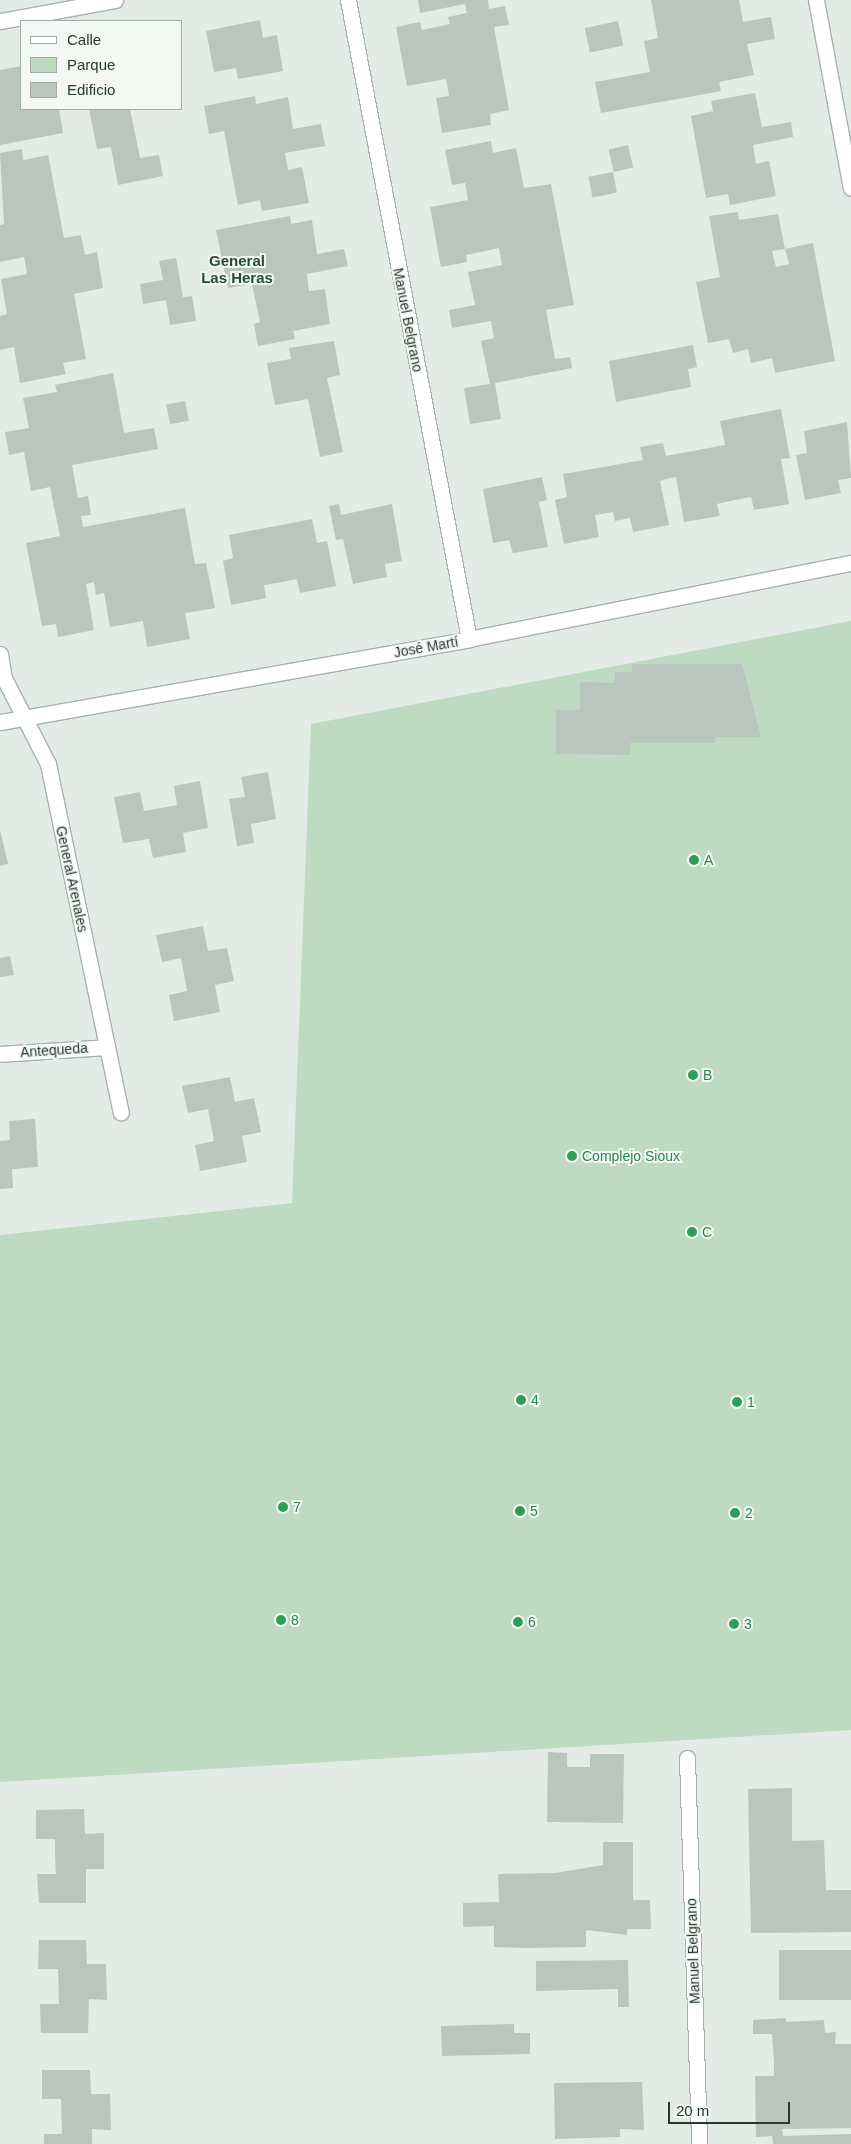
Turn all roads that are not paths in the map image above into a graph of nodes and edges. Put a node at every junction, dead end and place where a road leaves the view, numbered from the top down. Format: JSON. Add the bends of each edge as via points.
{"nodes":[{"id":1,"x":114,"y":0,"type":"edge"},
{"id":2,"x":348,"y":0,"type":"edge"},
{"id":3,"x":816,"y":0,"type":"edge"},
{"id":4,"x":0,"y":21,"type":"edge"},
{"id":5,"x":851,"y":188,"type":"edge"},
{"id":6,"x":851,"y":563,"type":"edge"},
{"id":7,"x":469,"y":640,"type":"junction"},
{"id":8,"x":0,"y":654,"type":"edge"},
{"id":9,"x":25,"y":718,"type":"junction"},
{"id":10,"x":0,"y":722,"type":"edge"},
{"id":11,"x":107,"y":1047,"type":"junction"},
{"id":12,"x":0,"y":1054,"type":"edge"},
{"id":13,"x":121,"y":1112,"type":"dead end"},
{"id":14,"x":687,"y":1758,"type":"dead end"},
{"id":15,"x":699,"y":2144,"type":"edge"}],
"edges":[{"from":1,"to":4,"type":"street"},
{"from":2,"to":7,"type":"street","name":"Manuel Belgrano"},
{"from":3,"to":5,"type":"street"},
{"from":6,"to":7,"type":"street","name":"José Martí"},
{"from":7,"to":9,"type":"street","name":"José Martí"},
{"from":8,"to":9,"type":"street","name":"General Arenales","via":[[4,678]]},
{"from":9,"to":10,"type":"street","name":"José Martí"},
{"from":9,"to":11,"type":"street","name":"General Arenales","via":[[48,764]]},
{"from":11,"to":12,"type":"street","name":"Antequeda"},
{"from":11,"to":13,"type":"street","name":"General Arenales"},
{"from":14,"to":15,"type":"street","name":"Manuel Belgrano"}]}
